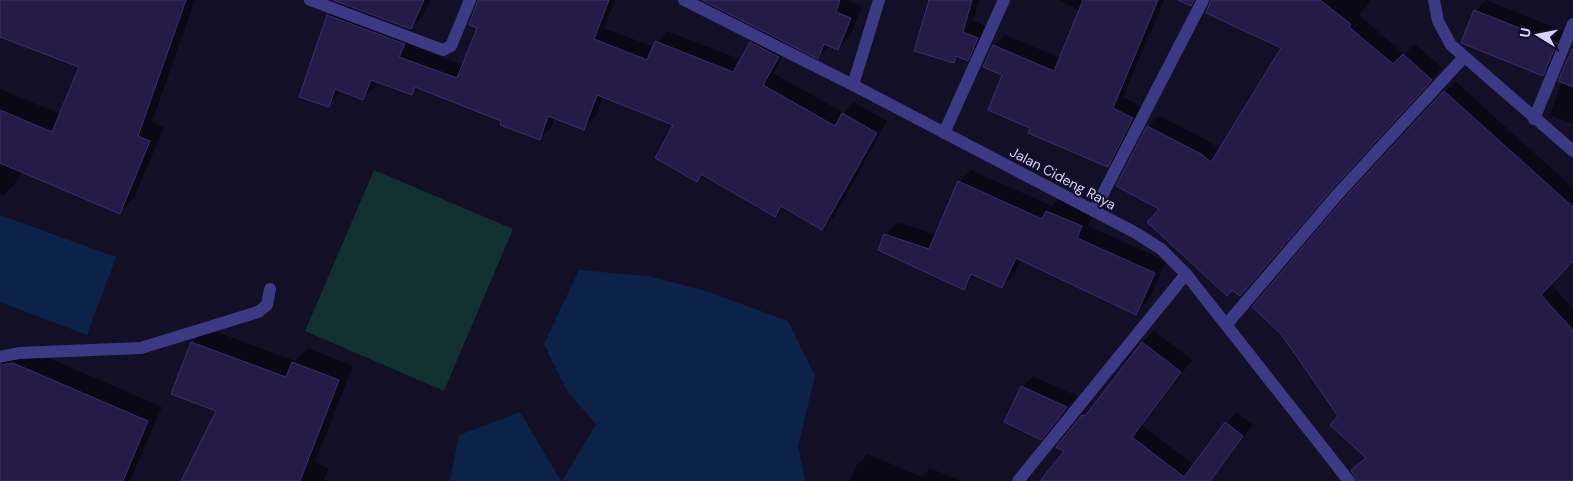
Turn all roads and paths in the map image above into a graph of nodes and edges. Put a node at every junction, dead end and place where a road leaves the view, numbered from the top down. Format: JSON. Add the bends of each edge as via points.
{"nodes":[{"id":1,"x":310,"y":0,"type":"edge"},
{"id":2,"x":470,"y":0,"type":"edge"},
{"id":3,"x":684,"y":0,"type":"edge"},
{"id":4,"x":879,"y":0,"type":"edge"},
{"id":5,"x":1004,"y":0,"type":"edge"},
{"id":6,"x":1203,"y":0,"type":"edge"},
{"id":7,"x":1434,"y":0,"type":"edge"},
{"id":8,"x":1573,"y":24,"type":"edge"},
{"id":9,"x":1464,"y":57,"type":"junction"},
{"id":10,"x":853,"y":85,"type":"junction"},
{"id":11,"x":1534,"y":119,"type":"junction"},
{"id":12,"x":944,"y":133,"type":"junction"},
{"id":13,"x":1573,"y":151,"type":"edge"},
{"id":14,"x":1094,"y":211,"type":"junction"},
{"id":15,"x":1186,"y":274,"type":"junction"},
{"id":16,"x":270,"y":289,"type":"dead end"},
{"id":17,"x":1226,"y":325,"type":"junction"},
{"id":18,"x":0,"y":357,"type":"edge"},
{"id":19,"x":1018,"y":481,"type":"edge"},
{"id":20,"x":1350,"y":481,"type":"edge"}],
"edges":[{"from":1,"to":2,"type":"street","via":[[443,50],[451,46]]},
{"from":3,"to":10,"type":"street","name":"Jalan Cideng Raya"},
{"from":4,"to":10,"type":"street"},
{"from":5,"to":12,"type":"street"},
{"from":6,"to":14,"type":"street"},
{"from":7,"to":9,"type":"street","via":[[1438,21],[1451,45]]},
{"from":8,"to":11,"type":"street"},
{"from":9,"to":11,"type":"street"},
{"from":9,"to":17,"type":"street","via":[[1337,195]]},
{"from":10,"to":12,"type":"street","name":"Jalan Cideng Raya"},
{"from":11,"to":13,"type":"street"},
{"from":12,"to":14,"type":"street","name":"Jalan Cideng Raya"},
{"from":14,"to":15,"type":"street","name":"Jalan Cideng Raya","via":[[1161,249]]},
{"from":15,"to":17,"type":"street","name":"Jalan Cideng Raya"},
{"from":15,"to":19,"type":"street"},
{"from":16,"to":18,"type":"street","via":[[267,305],[258,312],[141,348],[19,353]]},
{"from":17,"to":20,"type":"street","name":"Jalan Cideng Raya"}]}
